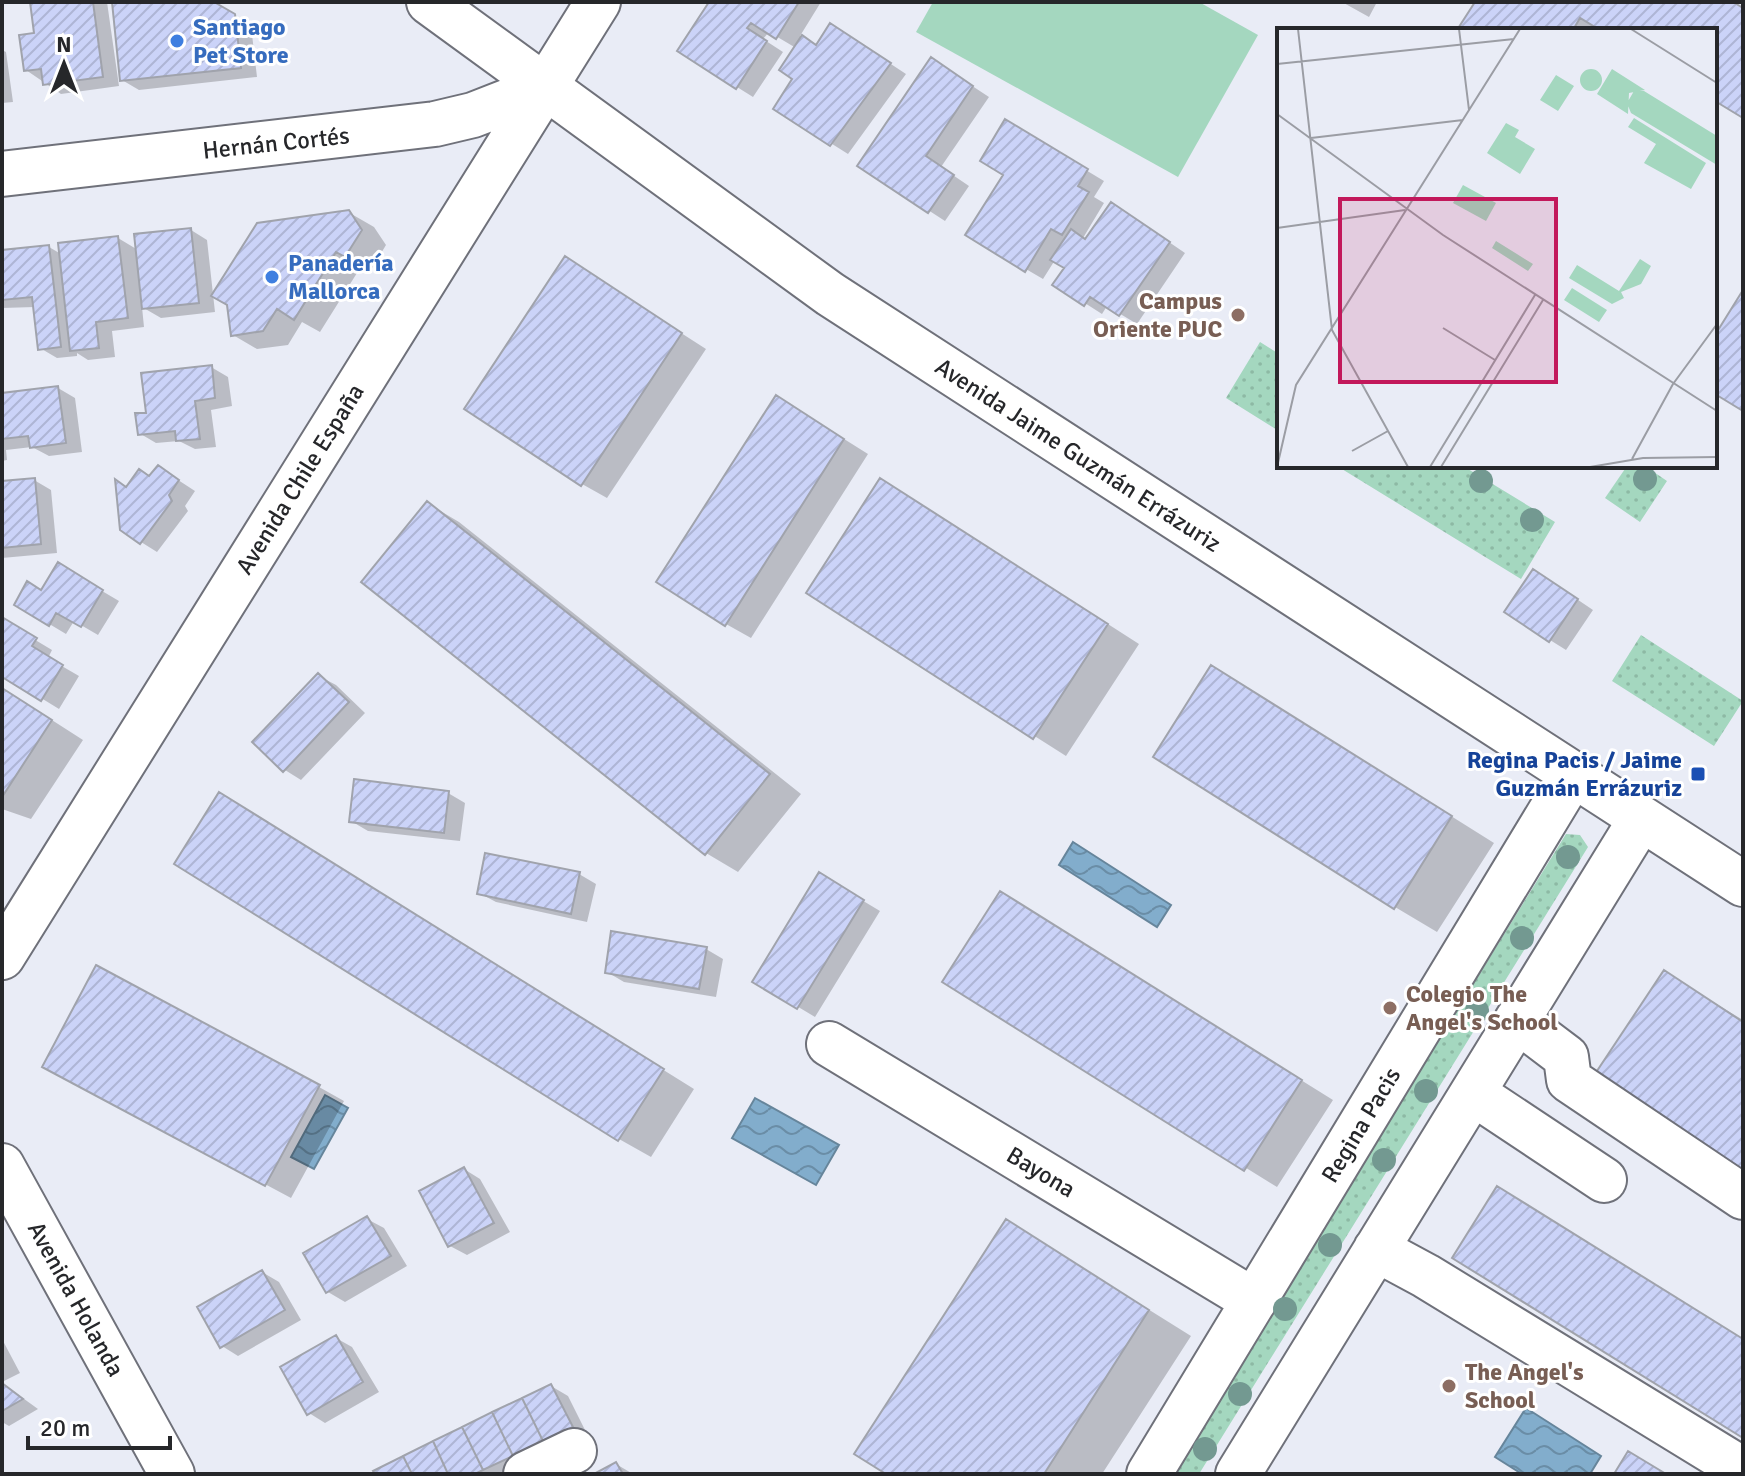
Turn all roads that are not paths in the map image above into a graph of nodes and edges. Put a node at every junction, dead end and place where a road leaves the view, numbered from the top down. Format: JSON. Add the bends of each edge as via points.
{"nodes":[{"id":1,"x":429,"y":2,"type":"edge"},
{"id":2,"x":598,"y":2,"type":"edge"},
{"id":3,"x":545,"y":87,"type":"junction"},
{"id":4,"x":2,"y":174,"type":"edge"},
{"id":5,"x":1572,"y":776,"type":"junction"},
{"id":6,"x":1641,"y":819,"type":"junction"},
{"id":7,"x":1743,"y":884,"type":"edge"},
{"id":8,"x":2,"y":957,"type":"edge"},
{"id":9,"x":1517,"y":1020,"type":"junction"},
{"id":10,"x":829,"y":1044,"type":"dead end"},
{"id":11,"x":1473,"y":1093,"type":"junction"},
{"id":12,"x":2,"y":1166,"type":"edge"},
{"id":13,"x":1604,"y":1180,"type":"dead end"},
{"id":14,"x":1743,"y":1197,"type":"edge"},
{"id":15,"x":1376,"y":1249,"type":"junction"},
{"id":16,"x":1254,"y":1301,"type":"junction"},
{"id":17,"x":574,"y":1451,"type":"dead end"},
{"id":18,"x":1743,"y":1470,"type":"edge"},
{"id":19,"x":172,"y":1474,"type":"edge"},
{"id":20,"x":526,"y":1474,"type":"edge"},
{"id":21,"x":1149,"y":1474,"type":"edge"},
{"id":22,"x":1238,"y":1474,"type":"edge"}],
"edges":[{"from":1,"to":3,"type":"street","name":"Avenida Jaime Guzmán Errázuriz"},
{"from":2,"to":3,"type":"street","name":"Avenida Chile España"},
{"from":3,"to":4,"type":"street","name":"Hernán Cortés","via":[[435,124]]},
{"from":3,"to":5,"type":"street","name":"Avenida Jaime Guzmán Errázuriz","via":[[830,294]]},
{"from":3,"to":8,"type":"street","name":"Avenida Chile España"},
{"from":5,"to":6,"type":"street","name":"Avenida Jaime Guzmán Errázuriz"},
{"from":5,"to":16,"type":"street","name":"Regina Pacis"},
{"from":6,"to":7,"type":"street","name":"Avenida Jaime Guzmán Errázuriz"},
{"from":6,"to":9,"type":"street"},
{"from":9,"to":11,"type":"street"},
{"from":9,"to":14,"type":"street","via":[[1566,1057],[1569,1080]]},
{"from":10,"to":16,"type":"street","name":"Bayona"},
{"from":11,"to":13,"type":"street"},
{"from":11,"to":15,"type":"street"},
{"from":12,"to":19,"type":"street","name":"Avenida Holanda"},
{"from":15,"to":18,"type":"street"},
{"from":15,"to":22,"type":"street"},
{"from":16,"to":21,"type":"street","name":"Regina Pacis"},
{"from":17,"to":20,"type":"street"}]}
